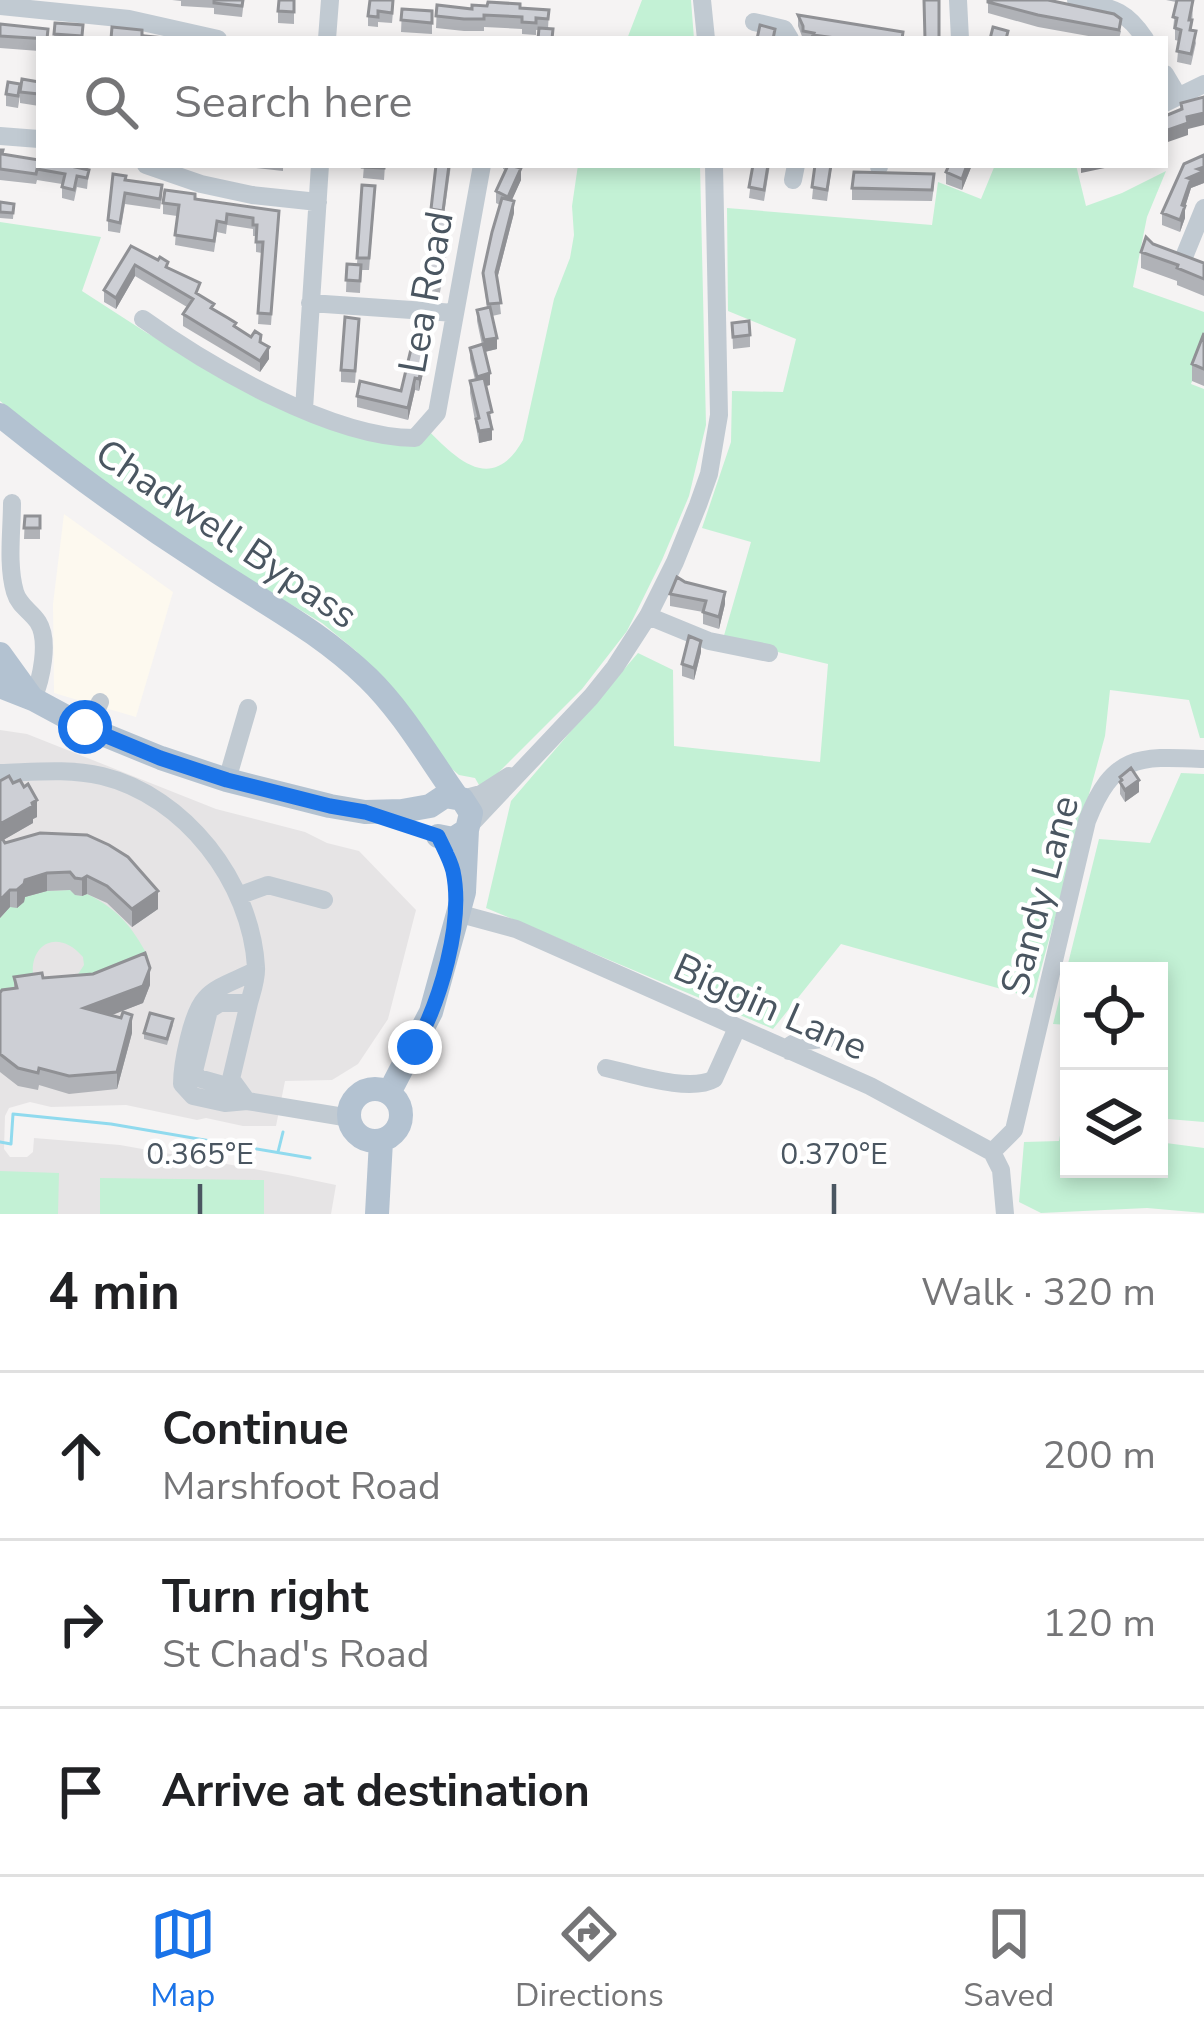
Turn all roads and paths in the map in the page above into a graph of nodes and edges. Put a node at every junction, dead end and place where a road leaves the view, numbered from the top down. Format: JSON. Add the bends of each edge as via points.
{"nodes":[{"id":1,"x":330,"y":0,"type":"edge"},
{"id":2,"x":702,"y":0,"type":"edge"},
{"id":3,"x":958,"y":0,"type":"edge"},
{"id":4,"x":1076,"y":0,"type":"edge"},
{"id":5,"x":0,"y":6,"type":"edge"},
{"id":6,"x":754,"y":22,"type":"dead end"},
{"id":7,"x":205,"y":36,"type":"edge"},
{"id":8,"x":328,"y":36,"type":"edge"},
{"id":9,"x":706,"y":36,"type":"edge"},
{"id":10,"x":788,"y":36,"type":"edge"},
{"id":11,"x":959,"y":36,"type":"edge"},
{"id":12,"x":1142,"y":36,"type":"edge"},
{"id":13,"x":1204,"y":84,"type":"edge"},
{"id":14,"x":1171,"y":99,"type":"edge"},
{"id":15,"x":0,"y":136,"type":"edge"},
{"id":16,"x":36,"y":139,"type":"edge"},
{"id":17,"x":155,"y":168,"type":"edge"},
{"id":18,"x":320,"y":168,"type":"edge"},
{"id":19,"x":481,"y":168,"type":"edge"},
{"id":20,"x":714,"y":168,"type":"edge"},
{"id":21,"x":318,"y":202,"type":"junction"},
{"id":22,"x":1204,"y":208,"type":"edge"},
{"id":23,"x":1204,"y":265,"type":"edge"},
{"id":24,"x":310,"y":303,"type":"junction"},
{"id":25,"x":455,"y":313,"type":"junction"},
{"id":26,"x":143,"y":319,"type":"dead end"},
{"id":27,"x":304,"y":409,"type":"junction"},
{"id":28,"x":0,"y":415,"type":"edge"},
{"id":29,"x":12,"y":503,"type":"dead end"},
{"id":30,"x":648,"y":616,"type":"junction"},
{"id":31,"x":769,"y":653,"type":"dead end"},
{"id":32,"x":0,"y":654,"type":"edge"},
{"id":33,"x":0,"y":673,"type":"edge"},
{"id":34,"x":0,"y":686,"type":"edge"},
{"id":35,"x":32,"y":699,"type":"junction"},
{"id":36,"x":248,"y":708,"type":"dead end"},
{"id":37,"x":1204,"y":759,"type":"edge"},
{"id":38,"x":527,"y":762,"type":"junction"},
{"id":39,"x":0,"y":773,"type":"edge"},
{"id":40,"x":227,"y":780,"type":"junction"},
{"id":41,"x":445,"y":802,"type":"junction"},
{"id":42,"x":365,"y":812,"type":"junction"},
{"id":43,"x":468,"y":828,"type":"junction"},
{"id":44,"x":436,"y":835,"type":"junction"},
{"id":45,"x":238,"y":896,"type":"junction"},
{"id":46,"x":324,"y":900,"type":"dead end"},
{"id":47,"x":457,"y":913,"type":"junction"},
{"id":48,"x":256,"y":970,"type":"junction"},
{"id":49,"x":249,"y":1003,"type":"junction"},
{"id":50,"x":737,"y":1028,"type":"junction"},
{"id":51,"x":838,"y":1037,"type":"dead end"},
{"id":52,"x":789,"y":1051,"type":"junction"},
{"id":53,"x":606,"y":1068,"type":"dead end"},
{"id":54,"x":388,"y":1093,"type":"junction"},
{"id":55,"x":247,"y":1101,"type":"junction"},
{"id":56,"x":350,"y":1118,"type":"junction"},
{"id":57,"x":381,"y":1141,"type":"junction"},
{"id":58,"x":997,"y":1161,"type":"junction"},
{"id":59,"x":377,"y":1214,"type":"edge"},
{"id":60,"x":1005,"y":1214,"type":"edge"}],
"edges":[{"from":1,"to":8,"type":"street"},
{"from":2,"to":9,"type":"street"},
{"from":3,"to":11,"type":"street"},
{"from":4,"to":12,"type":"street","via":[[1130,17]]},
{"from":5,"to":7,"type":"street"},
{"from":6,"to":10,"type":"street"},
{"from":13,"to":14,"type":"street"},
{"from":15,"to":16,"type":"street"},
{"from":17,"to":21,"type":"street","via":[[252,195]]},
{"from":18,"to":21,"type":"street"},
{"from":19,"to":25,"type":"street","name":"Lea Road"},
{"from":20,"to":30,"type":"street","via":[[718,430],[698,505]]},
{"from":21,"to":24,"type":"street"},
{"from":22,"to":23,"type":"street","via":[[1178,255]]},
{"from":24,"to":25,"type":"street"},
{"from":24,"to":27,"type":"street"},
{"from":25,"to":27,"type":"street","name":"Lea Road","via":[[437,413],[415,438]]},
{"from":26,"to":27,"type":"street"},
{"from":28,"to":41,"type":"main road","name":"Chadwell Bypass","via":[[111,502],[315,632],[374,683]]},
{"from":29,"to":35,"type":"street","via":[[16,595],[42,636]]},
{"from":30,"to":31,"type":"street","via":[[709,641]]},
{"from":30,"to":38,"type":"street","via":[[591,698]]},
{"from":32,"to":33,"type":"main road"},
{"from":32,"to":35,"type":"main road"},
{"from":34,"to":35,"type":"main road"},
{"from":35,"to":40,"type":"main road","via":[[94,712],[160,758]]},
{"from":36,"to":40,"type":"street"},
{"from":37,"to":58,"type":"street","name":"Sandy Lane","via":[[1138,759],[1098,793],[1014,1130]]},
{"from":38,"to":41,"type":"street","via":[[482,794]]},
{"from":38,"to":43,"type":"street"},
{"from":39,"to":45,"type":"street","via":[[104,776],[148,794],[188,822]]},
{"from":40,"to":42,"type":"main road"},
{"from":41,"to":42,"type":"main road"},
{"from":41,"to":43,"type":"main road","via":[[471,813]]},
{"from":41,"to":44,"type":"main road","via":[[428,821]]},
{"from":42,"to":44,"type":"main road"},
{"from":43,"to":44,"type":"main road","via":[[453,839]]},
{"from":43,"to":47,"type":"main road"},
{"from":44,"to":47,"type":"main road","via":[[454,874]]},
{"from":45,"to":46,"type":"street","via":[[268,885]]},
{"from":45,"to":48,"type":"street"},
{"from":47,"to":50,"type":"street","name":"Biggin Lane","via":[[516,929]]},
{"from":47,"to":54,"type":"main road","via":[[431,1012]]},
{"from":48,"to":49,"type":"street"},
{"from":48,"to":55,"type":"street","via":[[208,994],[182,1068],[193,1096]]},
{"from":49,"to":55,"type":"street","via":[[231,1079]]},
{"from":49,"to":55,"type":"street","via":[[209,1010],[194,1070]]},
{"from":50,"to":52,"type":"street","name":"Biggin Lane"},
{"from":50,"to":53,"type":"street","via":[[709,1083]]},
{"from":51,"to":52,"type":"street","via":[[797,1042]]},
{"from":52,"to":58,"type":"street","name":"Biggin Lane","via":[[870,1085]]},
{"from":54,"to":56,"type":"main road","via":[[364,1092]]},
{"from":54,"to":57,"type":"main road","via":[[400,1123]]},
{"from":55,"to":56,"type":"street"},
{"from":56,"to":57,"type":"main road","via":[[361,1136]]},
{"from":57,"to":59,"type":"main road"},
{"from":58,"to":60,"type":"street"}]}
